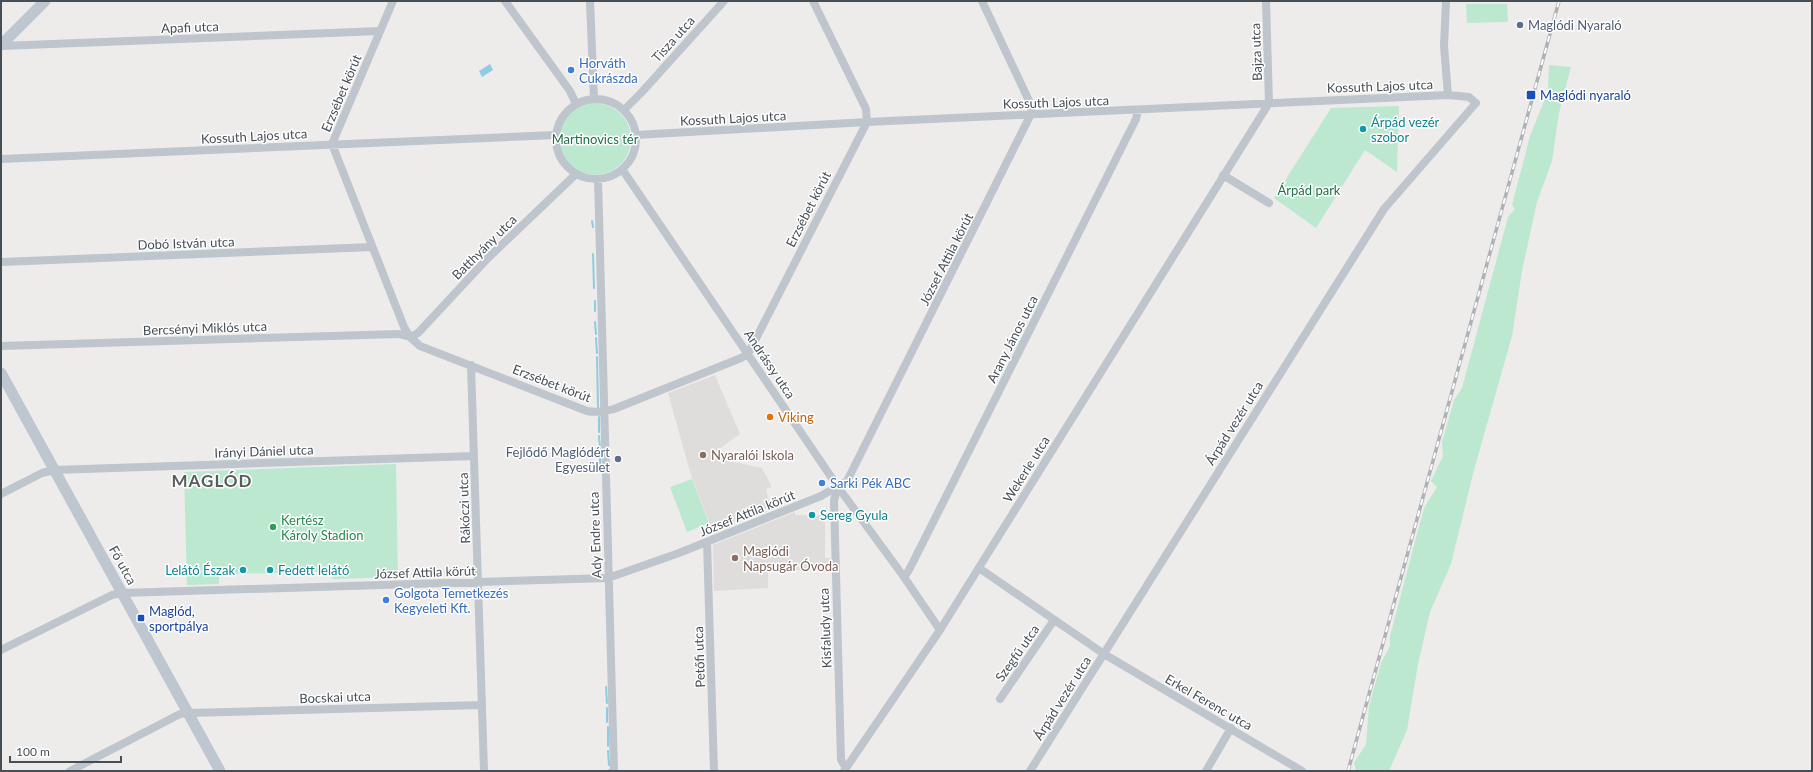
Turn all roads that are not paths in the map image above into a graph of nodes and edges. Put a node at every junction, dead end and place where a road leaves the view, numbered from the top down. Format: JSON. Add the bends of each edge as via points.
{"nodes":[{"id":1,"x":45,"y":1,"type":"edge"},
{"id":2,"x":393,"y":1,"type":"edge"},
{"id":3,"x":505,"y":1,"type":"edge"},
{"id":4,"x":590,"y":1,"type":"edge"},
{"id":5,"x":724,"y":1,"type":"edge"},
{"id":6,"x":813,"y":1,"type":"edge"},
{"id":7,"x":982,"y":1,"type":"edge"},
{"id":8,"x":1266,"y":1,"type":"edge"},
{"id":9,"x":1446,"y":1,"type":"edge"},
{"id":10,"x":380,"y":31,"type":"junction"},
{"id":11,"x":1,"y":46,"type":"edge"},
{"id":12,"x":1448,"y":95,"type":"junction"},
{"id":13,"x":594,"y":99,"type":"junction"},
{"id":14,"x":1476,"y":102,"type":"joint"},
{"id":15,"x":1269,"y":103,"type":"junction"},
{"id":16,"x":576,"y":104,"type":"junction"},
{"id":17,"x":624,"y":110,"type":"junction"},
{"id":18,"x":1138,"y":110,"type":"junction"},
{"id":19,"x":1031,"y":114,"type":"junction"},
{"id":20,"x":867,"y":122,"type":"junction"},
{"id":21,"x":556,"y":135,"type":"junction"},
{"id":22,"x":636,"y":135,"type":"junction"},
{"id":23,"x":332,"y":144,"type":"junction"},
{"id":24,"x":1,"y":159,"type":"edge"},
{"id":25,"x":622,"y":170,"type":"junction"},
{"id":26,"x":576,"y":174,"type":"junction"},
{"id":27,"x":1223,"y":175,"type":"junction"},
{"id":28,"x":598,"y":179,"type":"junction"},
{"id":29,"x":1269,"y":203,"type":"dead end"},
{"id":30,"x":372,"y":247,"type":"junction"},
{"id":31,"x":1,"y":262,"type":"edge"},
{"id":32,"x":410,"y":337,"type":"junction"},
{"id":33,"x":1,"y":346,"type":"edge"},
{"id":34,"x":748,"y":354,"type":"junction"},
{"id":35,"x":471,"y":365,"type":"junction"},
{"id":36,"x":1,"y":373,"type":"edge"},
{"id":37,"x":603,"y":412,"type":"junction"},
{"id":38,"x":474,"y":456,"type":"junction"},
{"id":39,"x":54,"y":470,"type":"junction"},
{"id":40,"x":838,"y":487,"type":"junction"},
{"id":41,"x":1,"y":494,"type":"edge"},
{"id":42,"x":707,"y":542,"type":"junction"},
{"id":43,"x":979,"y":568,"type":"junction"},
{"id":44,"x":904,"y":577,"type":"junction"},
{"id":45,"x":608,"y":578,"type":"junction"},
{"id":46,"x":478,"y":582,"type":"junction"},
{"id":47,"x":122,"y":592,"type":"junction"},
{"id":48,"x":1054,"y":620,"type":"junction"},
{"id":49,"x":940,"y":630,"type":"junction"},
{"id":50,"x":1,"y":650,"type":"edge"},
{"id":51,"x":1104,"y":654,"type":"junction"},
{"id":52,"x":1000,"y":699,"type":"dead end"},
{"id":53,"x":482,"y":705,"type":"junction"},
{"id":54,"x":188,"y":713,"type":"junction"},
{"id":55,"x":1231,"y":728,"type":"junction"},
{"id":56,"x":845,"y":770,"type":"edge"},
{"id":57,"x":70,"y":771,"type":"edge"},
{"id":58,"x":220,"y":771,"type":"edge"},
{"id":59,"x":484,"y":771,"type":"edge"},
{"id":60,"x":614,"y":771,"type":"edge"},
{"id":61,"x":714,"y":771,"type":"edge"},
{"id":62,"x":1030,"y":771,"type":"edge"},
{"id":63,"x":1206,"y":771,"type":"edge"},
{"id":64,"x":1302,"y":771,"type":"edge"}],
"edges":[{"from":1,"to":11,"type":"main road"},
{"from":2,"to":10,"type":"street","name":"Erzsébet körút"},
{"from":3,"to":16,"type":"street","via":[[570,91]]},
{"from":4,"to":13,"type":"street"},
{"from":5,"to":17,"type":"street","name":"Tisza utca"},
{"from":6,"to":20,"type":"street","via":[[866,109]]},
{"from":7,"to":19,"type":"street","via":[[1031,105]]},
{"from":8,"to":15,"type":"street","name":"Bajza utca"},
{"from":9,"to":12,"type":"street","via":[[1444,46]]},
{"from":10,"to":11,"type":"street","name":"Apafi utca"},
{"from":10,"to":23,"type":"street","name":"Erzsébet körút"},
{"from":12,"to":14,"type":"street","name":"Kossuth Lajos utca","via":[[1469,97]]},
{"from":12,"to":15,"type":"street","name":"Kossuth Lajos utca"},
{"from":13,"to":16,"type":"street"},
{"from":13,"to":17,"type":"street","via":[[610,102]]},
{"from":14,"to":51,"type":"street","name":"Árpád vezér utca","via":[[1384,209]]},
{"from":15,"to":18,"type":"street","name":"Kossuth Lajos utca"},
{"from":15,"to":27,"type":"street","name":"Wekerle utca"},
{"from":16,"to":21,"type":"street","via":[[566,112],[559,123]]},
{"from":17,"to":22,"type":"street"},
{"from":18,"to":19,"type":"street","name":"Kossuth Lajos utca"},
{"from":18,"to":44,"type":"street","name":"Arany János utca"},
{"from":19,"to":20,"type":"street","name":"Kossuth Lajos utca"},
{"from":19,"to":40,"type":"street","name":"József Attila körút","via":[[847,480]]},
{"from":20,"to":22,"type":"street","name":"Kossuth Lajos utca"},
{"from":20,"to":34,"type":"street","name":"Erzsébet körút"},
{"from":21,"to":23,"type":"street","name":"Kossuth Lajos utca"},
{"from":21,"to":26,"type":"street","via":[[560,158]]},
{"from":22,"to":25,"type":"street","via":[[633,154]]},
{"from":23,"to":24,"type":"street","name":"Kossuth Lajos utca"},
{"from":23,"to":30,"type":"street","name":"Erzsébet körút"},
{"from":25,"to":28,"type":"street"},
{"from":25,"to":34,"type":"street","name":"Andrássy utca"},
{"from":26,"to":28,"type":"street"},
{"from":26,"to":32,"type":"street","name":"Batthyány utca","via":[[487,259],[418,333]]},
{"from":27,"to":29,"type":"street"},
{"from":27,"to":43,"type":"street","name":"Wekerle utca"},
{"from":28,"to":37,"type":"street","name":"Ady Endre utca"},
{"from":30,"to":31,"type":"street","name":"Dobó István utca"},
{"from":30,"to":32,"type":"street","name":"Erzsébet körút"},
{"from":32,"to":33,"type":"street","name":"Bercsényi Miklós utca","via":[[399,334]]},
{"from":32,"to":35,"type":"street","name":"Erzsébet körút","via":[[420,346]]},
{"from":34,"to":37,"type":"street","name":"Erzsébet körút"},
{"from":34,"to":40,"type":"street","name":"Andrássy utca"},
{"from":35,"to":37,"type":"street","name":"Erzsébet körút","via":[[587,411]]},
{"from":35,"to":38,"type":"street","name":"Rákóczi utca"},
{"from":36,"to":39,"type":"main road","name":"Fő utca"},
{"from":37,"to":45,"type":"street","name":"Ady Endre utca"},
{"from":38,"to":39,"type":"street","name":"Irányi Dániel utca"},
{"from":38,"to":46,"type":"street","name":"Rákóczi utca"},
{"from":39,"to":41,"type":"street","name":"Irányi Dániel utca","via":[[42,473]]},
{"from":39,"to":47,"type":"main road","name":"Fő utca"},
{"from":40,"to":42,"type":"street","name":"József Attila körút"},
{"from":40,"to":44,"type":"street","name":"Andrássy utca"},
{"from":40,"to":56,"type":"street","name":"Kisfaludy utca","via":[[834,500],[835,574],[841,760]]},
{"from":42,"to":45,"type":"street","name":"József Attila körút"},
{"from":42,"to":61,"type":"street","name":"Petőfi utca"},
{"from":43,"to":48,"type":"street","name":"Szegfű utca"},
{"from":43,"to":49,"type":"street","name":"Wekerle utca"},
{"from":44,"to":49,"type":"street","name":"Andrássy utca"},
{"from":45,"to":46,"type":"street","name":"József Attila körút"},
{"from":45,"to":60,"type":"street","name":"Ady Endre utca"},
{"from":46,"to":47,"type":"street","name":"József Attila körút"},
{"from":46,"to":53,"type":"street","name":"Rákóczi utca"},
{"from":47,"to":50,"type":"street","name":"József Attila körút"},
{"from":47,"to":54,"type":"main road","name":"Fő utca"},
{"from":48,"to":51,"type":"street","name":"Szegfű utca"},
{"from":48,"to":52,"type":"street","name":"Szegfű utca"},
{"from":49,"to":56,"type":"street","name":"Wekerle utca"},
{"from":51,"to":55,"type":"street","name":"Erkel Ferenc utca"},
{"from":51,"to":62,"type":"street","name":"Árpád vezér utca"},
{"from":53,"to":54,"type":"street","name":"Bocskai utca"},
{"from":53,"to":59,"type":"street","name":"Rákóczi utca"},
{"from":54,"to":57,"type":"street","name":"Bocskai utca","via":[[180,714]]},
{"from":54,"to":58,"type":"main road","name":"Fő utca"},
{"from":55,"to":63,"type":"street"},
{"from":55,"to":64,"type":"street","name":"Erkel Ferenc utca"}]}
